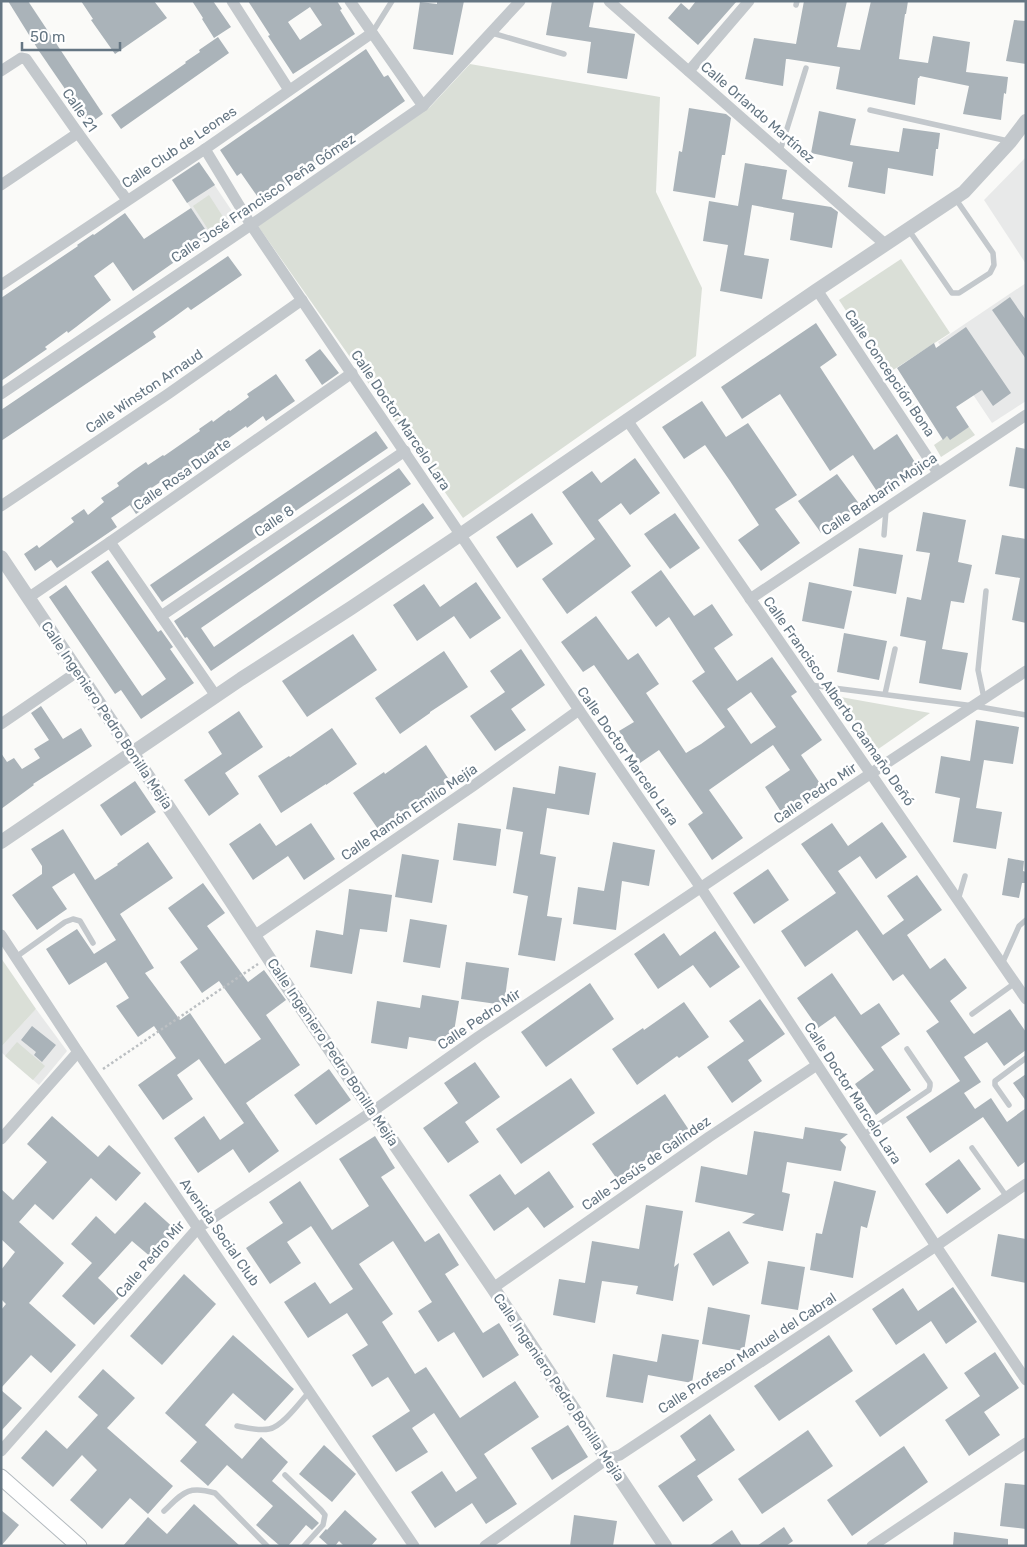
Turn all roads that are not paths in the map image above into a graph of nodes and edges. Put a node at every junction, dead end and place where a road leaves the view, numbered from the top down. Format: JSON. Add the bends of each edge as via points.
{"nodes":[{"id":1,"x":232,"y":1,"type":"edge"},
{"id":2,"x":350,"y":1,"type":"edge"},
{"id":3,"x":392,"y":1,"type":"edge"},
{"id":4,"x":520,"y":1,"type":"edge"},
{"id":5,"x":609,"y":1,"type":"edge"},
{"id":6,"x":749,"y":1,"type":"edge"},
{"id":7,"x":372,"y":33,"type":"junction"},
{"id":8,"x":491,"y":33,"type":"junction"},
{"id":9,"x":564,"y":54,"type":"dead end"},
{"id":10,"x":806,"y":68,"type":"dead end"},
{"id":11,"x":1,"y":71,"type":"edge"},
{"id":12,"x":689,"y":71,"type":"junction"},
{"id":13,"x":289,"y":90,"type":"junction"},
{"id":14,"x":423,"y":106,"type":"junction"},
{"id":15,"x":870,"y":110,"type":"dead end"},
{"id":16,"x":1026,"y":121,"type":"edge"},
{"id":17,"x":78,"y":133,"type":"junction"},
{"id":18,"x":1010,"y":142,"type":"junction"},
{"id":19,"x":205,"y":149,"type":"junction"},
{"id":20,"x":780,"y":151,"type":"junction"},
{"id":21,"x":1,"y":185,"type":"edge"},
{"id":22,"x":955,"y":198,"type":"junction"},
{"id":23,"x":127,"y":200,"type":"junction"},
{"id":24,"x":252,"y":225,"type":"junction"},
{"id":25,"x":908,"y":230,"type":"junction"},
{"id":26,"x":886,"y":245,"type":"junction"},
{"id":27,"x":1,"y":285,"type":"edge"},
{"id":28,"x":817,"y":290,"type":"junction"},
{"id":29,"x":302,"y":300,"type":"junction"},
{"id":30,"x":352,"y":373,"type":"junction"},
{"id":31,"x":1,"y":394,"type":"edge"},
{"id":32,"x":1026,"y":415,"type":"edge"},
{"id":33,"x":627,"y":420,"type":"junction"},
{"id":34,"x":405,"y":451,"type":"junction"},
{"id":35,"x":938,"y":473,"type":"junction"},
{"id":36,"x":1,"y":506,"type":"edge"},
{"id":37,"x":886,"y":507,"type":"junction"},
{"id":38,"x":460,"y":535,"type":"junction"},
{"id":39,"x":884,"y":535,"type":"dead end"},
{"id":40,"x":110,"y":542,"type":"junction"},
{"id":41,"x":1,"y":557,"type":"edge"},
{"id":42,"x":986,"y":591,"type":"dead end"},
{"id":43,"x":28,"y":598,"type":"junction"},
{"id":44,"x":750,"y":599,"type":"junction"},
{"id":45,"x":161,"y":616,"type":"junction"},
{"id":46,"x":895,"y":649,"type":"dead end"},
{"id":47,"x":1026,"y":671,"type":"edge"},
{"id":48,"x":77,"y":672,"type":"junction"},
{"id":49,"x":808,"y":684,"type":"junction"},
{"id":50,"x":885,"y":694,"type":"junction"},
{"id":51,"x":216,"y":696,"type":"junction"},
{"id":52,"x":984,"y":698,"type":"junction"},
{"id":53,"x":974,"y":706,"type":"junction"},
{"id":54,"x":579,"y":710,"type":"junction"},
{"id":55,"x":1026,"y":715,"type":"edge"},
{"id":56,"x":1,"y":724,"type":"edge"},
{"id":57,"x":132,"y":754,"type":"junction"},
{"id":58,"x":870,"y":774,"type":"junction"},
{"id":59,"x":1,"y":842,"type":"edge"},
{"id":60,"x":966,"y":876,"type":"dead end"},
{"id":61,"x":701,"y":888,"type":"junction"},
{"id":62,"x":958,"y":900,"type":"junction"},
{"id":63,"x":1026,"y":920,"type":"edge"},
{"id":64,"x":1,"y":935,"type":"edge"},
{"id":65,"x":254,"y":936,"type":"junction"},
{"id":66,"x":93,"y":943,"type":"dead end"},
{"id":67,"x":16,"y":958,"type":"junction"},
{"id":68,"x":1002,"y":964,"type":"junction"},
{"id":69,"x":1015,"y":983,"type":"junction"},
{"id":70,"x":1026,"y":999,"type":"edge"},
{"id":71,"x":972,"y":1014,"type":"dead end"},
{"id":72,"x":907,"y":1049,"type":"dead end"},
{"id":73,"x":78,"y":1052,"type":"junction"},
{"id":74,"x":1026,"y":1058,"type":"edge"},
{"id":75,"x":817,"y":1066,"type":"junction"},
{"id":76,"x":1009,"y":1105,"type":"dead end"},
{"id":77,"x":373,"y":1111,"type":"junction"},
{"id":78,"x":863,"y":1136,"type":"junction"},
{"id":79,"x":1,"y":1139,"type":"edge"},
{"id":80,"x":972,"y":1148,"type":"dead end"},
{"id":81,"x":1026,"y":1184,"type":"edge"},
{"id":82,"x":1007,"y":1197,"type":"junction"},
{"id":83,"x":198,"y":1228,"type":"junction"},
{"id":84,"x":936,"y":1246,"type":"junction"},
{"id":85,"x":493,"y":1288,"type":"junction"},
{"id":86,"x":1021,"y":1365,"type":"edge"},
{"id":87,"x":1026,"y":1380,"type":"edge"},
{"id":88,"x":310,"y":1391,"type":"junction"},
{"id":89,"x":237,"y":1426,"type":"dead end"},
{"id":90,"x":1026,"y":1443,"type":"edge"},
{"id":91,"x":1,"y":1451,"type":"edge"},
{"id":92,"x":607,"y":1459,"type":"junction"},
{"id":93,"x":285,"y":1475,"type":"dead end"},
{"id":94,"x":1,"y":1477,"type":"edge"},
{"id":95,"x":164,"y":1511,"type":"dead end"},
{"id":96,"x":79,"y":1546,"type":"edge"},
{"id":97,"x":267,"y":1546,"type":"edge"},
{"id":98,"x":304,"y":1546,"type":"edge"},
{"id":99,"x":414,"y":1546,"type":"edge"},
{"id":100,"x":485,"y":1546,"type":"edge"},
{"id":101,"x":665,"y":1546,"type":"edge"},
{"id":102,"x":872,"y":1546,"type":"edge"}],
"edges":[{"from":1,"to":13,"type":"street"},
{"from":2,"to":7,"type":"street"},
{"from":3,"to":7,"type":"lane"},
{"from":4,"to":8,"type":"street","name":"Calle José Francisco Peña Gómez"},
{"from":5,"to":12,"type":"street","name":"Calle Orlando Martínez"},
{"from":6,"to":12,"type":"street"},
{"from":7,"to":13,"type":"street","name":"Calle Club de Leones"},
{"from":7,"to":14,"type":"street"},
{"from":8,"to":9,"type":"lane"},
{"from":8,"to":14,"type":"street","name":"Calle José Francisco Peña Gómez"},
{"from":10,"to":20,"type":"lane"},
{"from":11,"to":17,"type":"street","name":"Calle 21","via":[[24,58]]},
{"from":12,"to":20,"type":"street","name":"Calle Orlando Martínez"},
{"from":13,"to":19,"type":"street","name":"Calle Club de Leones"},
{"from":14,"to":24,"type":"street","name":"Calle José Francisco Peña Gómez"},
{"from":15,"to":18,"type":"lane"},
{"from":16,"to":18,"type":"street"},
{"from":17,"to":21,"type":"street"},
{"from":17,"to":23,"type":"street","name":"Calle 21"},
{"from":18,"to":22,"type":"street"},
{"from":19,"to":23,"type":"street","name":"Calle Club de Leones"},
{"from":19,"to":24,"type":"street","name":"Calle Doctor Marcelo Lara"},
{"from":20,"to":26,"type":"street","name":"Calle Orlando Martínez"},
{"from":22,"to":25,"type":"street"},
{"from":22,"to":25,"type":"lane","via":[[994,253],[990,272],[958,293],[952,292]]},
{"from":23,"to":27,"type":"street","name":"Calle Club de Leones"},
{"from":24,"to":29,"type":"street","name":"Calle Doctor Marcelo Lara"},
{"from":24,"to":31,"type":"street","name":"Calle José Francisco Peña Gómez"},
{"from":25,"to":26,"type":"street"},
{"from":26,"to":28,"type":"street"},
{"from":28,"to":33,"type":"street"},
{"from":28,"to":35,"type":"street","name":"Calle Concepción Bona"},
{"from":29,"to":30,"type":"street","name":"Calle Doctor Marcelo Lara"},
{"from":29,"to":36,"type":"street","name":"Calle Winston Arnaud"},
{"from":30,"to":34,"type":"street","name":"Calle Doctor Marcelo Lara"},
{"from":30,"to":40,"type":"street","name":"Calle Rosa Duarte"},
{"from":32,"to":35,"type":"street","name":"Calle Barbarín Mojica"},
{"from":33,"to":38,"type":"street"},
{"from":33,"to":44,"type":"street","name":"Calle Francisco Alberto Caamaño Deñó"},
{"from":34,"to":38,"type":"street","name":"Calle Doctor Marcelo Lara"},
{"from":34,"to":45,"type":"street","name":"Calle 8"},
{"from":35,"to":37,"type":"street","name":"Calle Barbarín Mojica"},
{"from":37,"to":39,"type":"lane"},
{"from":37,"to":44,"type":"street","name":"Calle Barbarín Mojica"},
{"from":38,"to":51,"type":"street"},
{"from":38,"to":54,"type":"street","name":"Calle Doctor Marcelo Lara"},
{"from":40,"to":43,"type":"street","name":"Calle Rosa Duarte"},
{"from":40,"to":45,"type":"street"},
{"from":41,"to":43,"type":"street","name":"Calle Ingeniero Pedro Bonilla Mejía"},
{"from":42,"to":52,"type":"lane","via":[[978,670]]},
{"from":43,"to":48,"type":"street","name":"Calle Ingeniero Pedro Bonilla Mejía"},
{"from":44,"to":49,"type":"street","name":"Calle Francisco Alberto Caamaño Deñó"},
{"from":45,"to":51,"type":"street"},
{"from":46,"to":50,"type":"lane"},
{"from":47,"to":52,"type":"street","name":"Calle Pedro Mir"},
{"from":48,"to":56,"type":"street"},
{"from":48,"to":57,"type":"street","name":"Calle Ingeniero Pedro Bonilla Mejía"},
{"from":49,"to":50,"type":"lane"},
{"from":49,"to":58,"type":"street","name":"Calle Francisco Alberto Caamaño Deñó"},
{"from":50,"to":53,"type":"lane"},
{"from":51,"to":57,"type":"street"},
{"from":52,"to":53,"type":"street","name":"Calle Pedro Mir"},
{"from":53,"to":55,"type":"lane"},
{"from":53,"to":58,"type":"street","name":"Calle Pedro Mir"},
{"from":54,"to":61,"type":"street","name":"Calle Doctor Marcelo Lara"},
{"from":54,"to":65,"type":"street","name":"Calle Ramón Emilio Mejía"},
{"from":57,"to":59,"type":"street"},
{"from":57,"to":65,"type":"street","name":"Calle Ingeniero Pedro Bonilla Mejía"},
{"from":58,"to":61,"type":"street","name":"Calle Pedro Mir"},
{"from":58,"to":62,"type":"street","name":"Calle Francisco Alberto Caamaño Deñó"},
{"from":60,"to":62,"type":"lane"},
{"from":61,"to":75,"type":"street","name":"Calle Doctor Marcelo Lara"},
{"from":61,"to":77,"type":"street","name":"Calle Pedro Mir"},
{"from":62,"to":68,"type":"street","name":"Calle Francisco Alberto Caamaño Deñó"},
{"from":63,"to":68,"type":"lane","via":[[1019,926]]},
{"from":64,"to":67,"type":"street","name":"Avenida Social Club"},
{"from":65,"to":77,"type":"street","name":"Calle Ingeniero Pedro Bonilla Mejía"},
{"from":66,"to":67,"type":"lane","via":[[80,921],[73,920],[65,922]]},
{"from":67,"to":73,"type":"street","name":"Avenida Social Club"},
{"from":68,"to":69,"type":"street","name":"Calle Francisco Alberto Caamaño Deñó"},
{"from":69,"to":70,"type":"street","name":"Calle Francisco Alberto Caamaño Deñó"},
{"from":69,"to":71,"type":"lane"},
{"from":72,"to":78,"type":"lane","via":[[930,1083],[929,1090]]},
{"from":73,"to":79,"type":"street"},
{"from":73,"to":83,"type":"street","name":"Avenida Social Club"},
{"from":74,"to":76,"type":"lane","via":[[995,1081]]},
{"from":75,"to":78,"type":"street","name":"Calle Doctor Marcelo Lara"},
{"from":75,"to":85,"type":"street","name":"Calle Jesús de Galíndez"},
{"from":77,"to":83,"type":"street","name":"Calle Pedro Mir"},
{"from":77,"to":85,"type":"street","name":"Calle Ingeniero Pedro Bonilla Mejía"},
{"from":78,"to":84,"type":"street","name":"Calle Doctor Marcelo Lara"},
{"from":80,"to":82,"type":"lane"},
{"from":81,"to":82,"type":"street","name":"Calle Profesor Manuel del Cabral"},
{"from":82,"to":84,"type":"street","name":"Calle Profesor Manuel del Cabral"},
{"from":83,"to":88,"type":"street","name":"Avenida Social Club"},
{"from":83,"to":91,"type":"street","name":"Calle Pedro Mir"},
{"from":84,"to":86,"type":"street","name":"Calle Doctor Marcelo Lara"},
{"from":84,"to":92,"type":"street","name":"Calle Profesor Manuel del Cabral","via":[[620,1455]]},
{"from":85,"to":92,"type":"street","name":"Calle Ingeniero Pedro Bonilla Mejía"},
{"from":86,"to":87,"type":"street","name":"Calle Doctor Marcelo Lara"},
{"from":88,"to":89,"type":"lane","via":[[288,1417],[270,1429]]},
{"from":88,"to":99,"type":"street","name":"Avenida Social Club"},
{"from":90,"to":102,"type":"street"},
{"from":92,"to":100,"type":"street","name":"Calle Profesor Manuel del Cabral"},
{"from":92,"to":101,"type":"street","name":"Calle Ingeniero Pedro Bonilla Mejía"},
{"from":93,"to":98,"type":"lane","via":[[325,1515],[322,1525]]},
{"from":94,"to":96,"type":"main road"},
{"from":95,"to":97,"type":"lane","via":[[190,1490],[215,1493]]}]}
